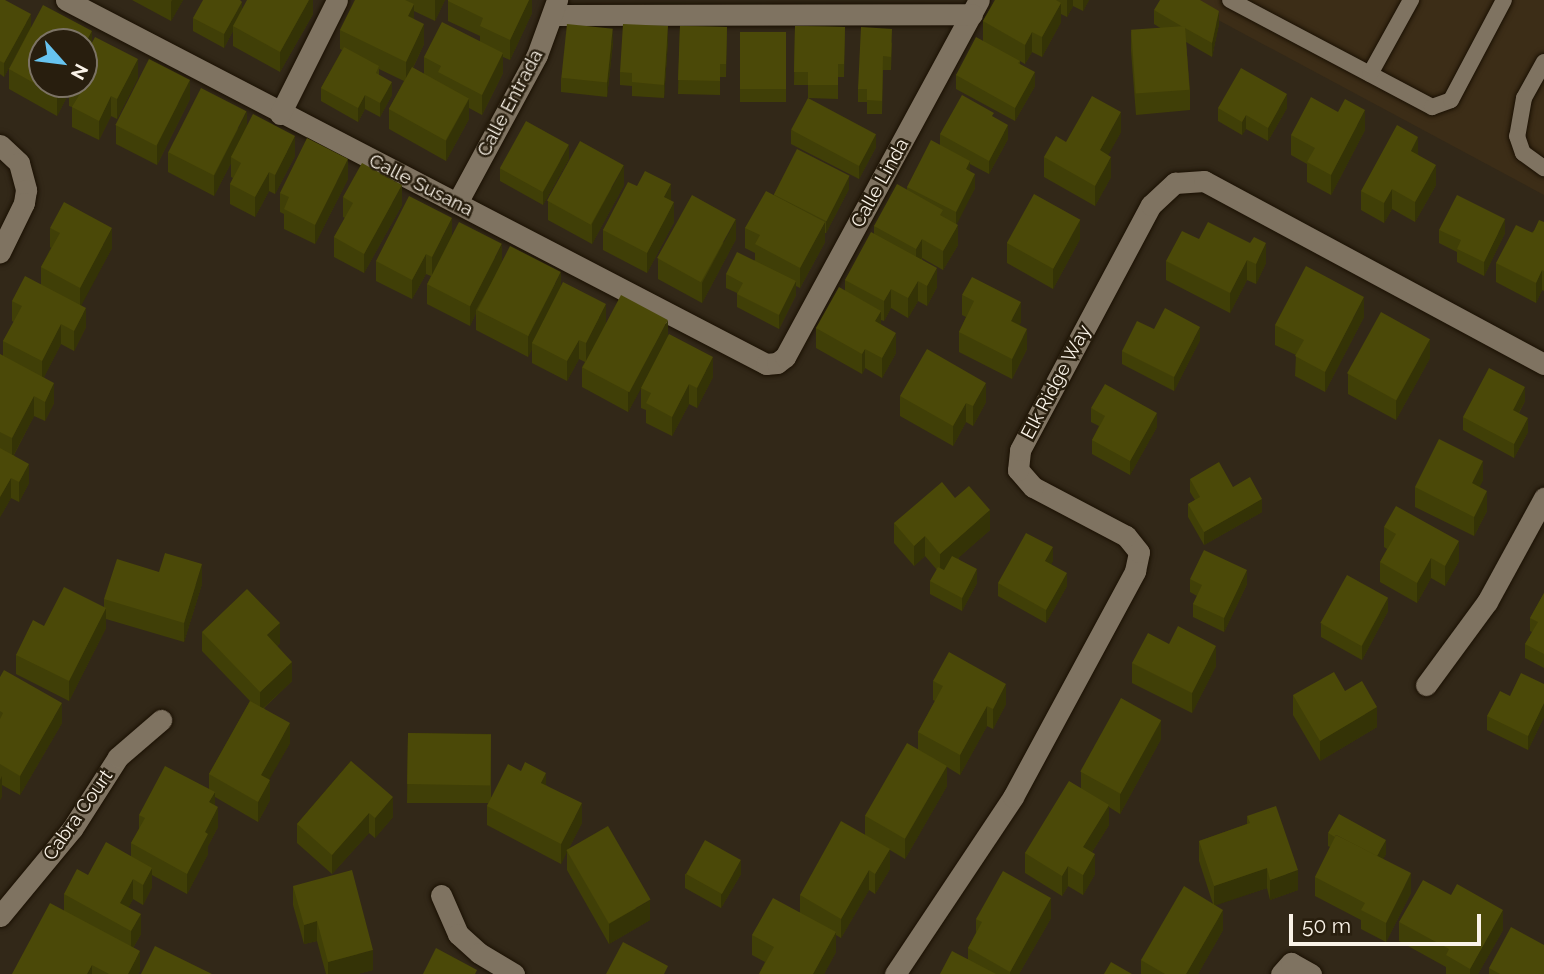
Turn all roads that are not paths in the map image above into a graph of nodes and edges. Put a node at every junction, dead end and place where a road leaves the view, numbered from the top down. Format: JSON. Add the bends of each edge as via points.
{"nodes":[{"id":1,"x":65,"y":0,"type":"edge"},
{"id":2,"x":337,"y":0,"type":"edge"},
{"id":3,"x":1230,"y":0,"type":"edge"},
{"id":4,"x":1411,"y":0,"type":"edge"},
{"id":5,"x":1504,"y":0,"type":"edge"},
{"id":6,"x":976,"y":7,"type":"edge"},
{"id":7,"x":555,"y":8,"type":"edge"},
{"id":8,"x":1544,"y":62,"type":"edge"},
{"id":9,"x":1370,"y":74,"type":"junction"},
{"id":10,"x":280,"y":114,"type":"junction"},
{"id":11,"x":0,"y":145,"type":"edge"},
{"id":12,"x":1544,"y":167,"type":"edge"},
{"id":13,"x":457,"y":203,"type":"junction"},
{"id":14,"x":0,"y":253,"type":"edge"},
{"id":15,"x":777,"y":363,"type":"joint"},
{"id":16,"x":1544,"y":364,"type":"edge"},
{"id":17,"x":1544,"y":498,"type":"edge"},
{"id":18,"x":1426,"y":685,"type":"dead end"},
{"id":19,"x":161,"y":720,"type":"dead end"},
{"id":20,"x":441,"y":895,"type":"dead end"},
{"id":21,"x":0,"y":916,"type":"edge"},
{"id":22,"x":514,"y":974,"type":"edge"},
{"id":23,"x":895,"y":974,"type":"edge"},
{"id":24,"x":1281,"y":974,"type":"edge"},
{"id":25,"x":1311,"y":974,"type":"edge"}],
"edges":[{"from":1,"to":10,"type":"street","name":"Calle Susana"},
{"from":2,"to":10,"type":"street"},
{"from":3,"to":9,"type":"lane"},
{"from":4,"to":9,"type":"lane"},
{"from":5,"to":9,"type":"lane","via":[[1451,100],[1432,107]]},
{"from":6,"to":7,"type":"street"},
{"from":6,"to":15,"type":"street","name":"Calle Linda","via":[[785,357]]},
{"from":7,"to":13,"type":"street","name":"Calle Entrada","via":[[537,55]]},
{"from":8,"to":12,"type":"lane","via":[[1524,98],[1517,136],[1523,153]]},
{"from":10,"to":13,"type":"street","name":"Calle Susana"},
{"from":11,"to":14,"type":"street","via":[[19,163],[26,190]]},
{"from":13,"to":15,"type":"street","name":"Calle Susana","via":[[758,362]]},
{"from":16,"to":23,"type":"street","name":"Elk Ridge Way","via":[[1204,180],[1175,183],[1151,205],[1020,450],[1018,470],[1033,486],[1126,536],[1139,552],[1135,571],[1013,797]]},
{"from":17,"to":18,"type":"street","via":[[1487,602]]},
{"from":19,"to":21,"type":"street","name":"Cabra Court","via":[[118,757],[72,829]]},
{"from":20,"to":22,"type":"street","via":[[458,934]]},
{"from":24,"to":25,"type":"street","via":[[1291,963]]}]}
